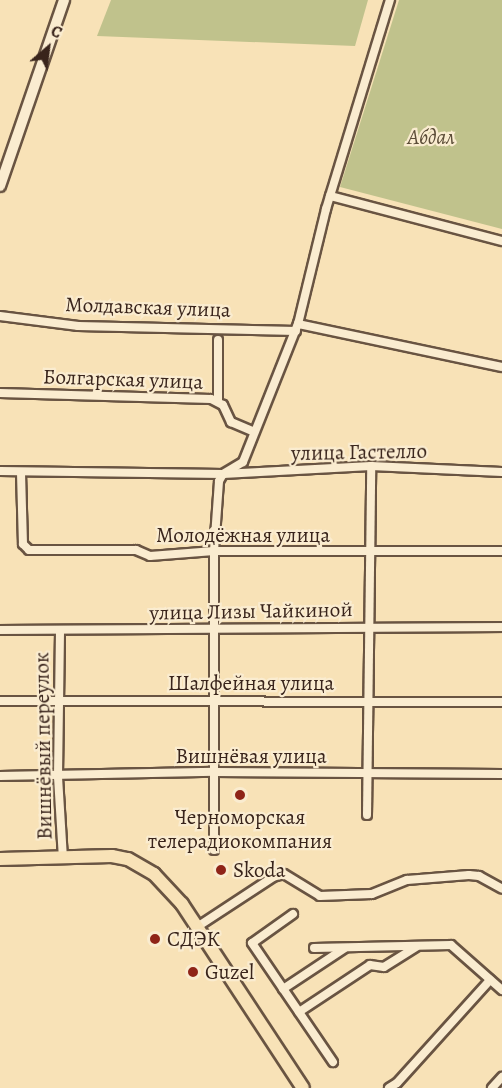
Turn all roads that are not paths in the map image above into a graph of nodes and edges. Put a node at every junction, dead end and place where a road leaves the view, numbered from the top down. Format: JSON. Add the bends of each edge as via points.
{"nodes":[{"id":1,"x":64,"y":0,"type":"edge"},
{"id":2,"x":390,"y":0,"type":"edge"},
{"id":3,"x":1,"y":179,"type":"edge"},
{"id":4,"x":330,"y":196,"type":"junction"},
{"id":5,"x":502,"y":241,"type":"edge"},
{"id":6,"x":0,"y":316,"type":"edge"},
{"id":7,"x":297,"y":328,"type":"junction"},
{"id":8,"x":218,"y":340,"type":"dead end"},
{"id":9,"x":502,"y":367,"type":"edge"},
{"id":10,"x":0,"y":393,"type":"edge"},
{"id":11,"x":218,"y":401,"type":"junction"},
{"id":12,"x":254,"y":432,"type":"junction"},
{"id":13,"x":371,"y":466,"type":"junction"},
{"id":14,"x":0,"y":471,"type":"edge"},
{"id":15,"x":502,"y":472,"type":"edge"},
{"id":16,"x":21,"y":473,"type":"junction"},
{"id":17,"x":219,"y":474,"type":"junction"},
{"id":18,"x":214,"y":551,"type":"junction"},
{"id":19,"x":502,"y":551,"type":"edge"},
{"id":20,"x":373,"y":553,"type":"junction"},
{"id":21,"x":370,"y":627,"type":"junction"},
{"id":22,"x":502,"y":627,"type":"edge"},
{"id":23,"x":212,"y":628,"type":"junction"},
{"id":24,"x":0,"y":630,"type":"edge"},
{"id":25,"x":60,"y":632,"type":"junction"},
{"id":26,"x":59,"y":700,"type":"junction"},
{"id":27,"x":0,"y":701,"type":"edge"},
{"id":28,"x":371,"y":701,"type":"junction"},
{"id":29,"x":215,"y":702,"type":"junction"},
{"id":30,"x":502,"y":702,"type":"edge"},
{"id":31,"x":215,"y":772,"type":"junction"},
{"id":32,"x":502,"y":774,"type":"edge"},
{"id":33,"x":0,"y":776,"type":"edge"},
{"id":34,"x":369,"y":776,"type":"junction"},
{"id":35,"x":58,"y":777,"type":"junction"},
{"id":36,"x":368,"y":814,"type":"dead end"},
{"id":37,"x":214,"y":850,"type":"dead end"},
{"id":38,"x":63,"y":858,"type":"junction"},
{"id":39,"x":0,"y":859,"type":"edge"},
{"id":40,"x":502,"y":890,"type":"edge"},
{"id":41,"x":293,"y":914,"type":"dead end"},
{"id":42,"x":197,"y":927,"type":"junction"},
{"id":43,"x":417,"y":946,"type":"junction"},
{"id":44,"x":346,"y":947,"type":"junction"},
{"id":45,"x":314,"y":948,"type":"dead end"},
{"id":46,"x":490,"y":980,"type":"junction"},
{"id":47,"x":283,"y":989,"type":"junction"},
{"id":48,"x":502,"y":990,"type":"edge"},
{"id":49,"x":299,"y":1012,"type":"junction"},
{"id":50,"x":333,"y":1062,"type":"dead end"},
{"id":51,"x":502,"y":1077,"type":"edge"},
{"id":52,"x":495,"y":1087,"type":"edge"},
{"id":53,"x":303,"y":1088,"type":"edge"},
{"id":54,"x":389,"y":1088,"type":"edge"}],
"edges":[{"from":1,"to":3,"type":"main road"},
{"from":2,"to":4,"type":"street"},
{"from":4,"to":5,"type":"street"},
{"from":4,"to":7,"type":"street"},
{"from":6,"to":7,"type":"street","name":"Молдавская улица","via":[[78,326]]},
{"from":7,"to":9,"type":"street","name":"Молдавская улица"},
{"from":7,"to":12,"type":"street"},
{"from":8,"to":11,"type":"street"},
{"from":10,"to":11,"type":"street","name":"Болгарская улица"},
{"from":11,"to":12,"type":"street","name":"Болгарская улица","via":[[231,422]]},
{"from":12,"to":17,"type":"street","via":[[243,462]]},
{"from":13,"to":15,"type":"street","name":"улица Гастелло"},
{"from":13,"to":17,"type":"street","name":"улица Гастелло"},
{"from":13,"to":20,"type":"street"},
{"from":14,"to":16,"type":"street","name":"улица Гастелло"},
{"from":16,"to":17,"type":"street","name":"улица Гастелло"},
{"from":16,"to":18,"type":"street","name":"Молодёжная улица","via":[[23,544],[27,550],[136,550],[150,556]]},
{"from":17,"to":18,"type":"street"},
{"from":18,"to":20,"type":"street","name":"Молодёжная улица"},
{"from":18,"to":23,"type":"street"},
{"from":19,"to":20,"type":"street","name":"Молодёжная улица"},
{"from":20,"to":21,"type":"street"},
{"from":21,"to":22,"type":"street","name":"улица Лизы Чайкиной"},
{"from":21,"to":23,"type":"street","name":"улица Лизы Чайкиной"},
{"from":21,"to":28,"type":"street"},
{"from":23,"to":25,"type":"street","name":"улица Лизы Чайкиной"},
{"from":23,"to":29,"type":"street"},
{"from":24,"to":25,"type":"street","name":"улица Лизы Чайкиной"},
{"from":25,"to":26,"type":"street","name":"Вишнёвый переулок"},
{"from":26,"to":27,"type":"street","name":"Шалфейная улица"},
{"from":26,"to":29,"type":"street","name":"Шалфейная улица"},
{"from":26,"to":35,"type":"street","name":"Вишнёвый переулок"},
{"from":28,"to":29,"type":"street","name":"Шалфейная улица"},
{"from":28,"to":30,"type":"street","name":"Шалфейная улица"},
{"from":28,"to":34,"type":"street"},
{"from":29,"to":31,"type":"street"},
{"from":31,"to":34,"type":"street","name":"Вишнёвая улица"},
{"from":31,"to":35,"type":"street","name":"Вишнёвая улица"},
{"from":31,"to":37,"type":"street"},
{"from":32,"to":34,"type":"street","name":"Вишнёвая улица"},
{"from":33,"to":35,"type":"street","name":"Вишнёвая улица"},
{"from":34,"to":36,"type":"street"},
{"from":35,"to":38,"type":"street","name":"Вишнёвый переулок"},
{"from":38,"to":39,"type":"main road"},
{"from":38,"to":42,"type":"main road","via":[[112,856],[142,866],[166,884]]},
{"from":40,"to":42,"type":"street","via":[[470,875],[407,880],[372,894],[320,896],[284,873]]},
{"from":41,"to":47,"type":"street","via":[[252,943]]},
{"from":42,"to":53,"type":"main road"},
{"from":43,"to":44,"type":"street"},
{"from":43,"to":46,"type":"street","via":[[451,945]]},
{"from":43,"to":49,"type":"street","via":[[384,967],[370,965]]},
{"from":44,"to":45,"type":"street"},
{"from":44,"to":47,"type":"street"},
{"from":46,"to":48,"type":"street"},
{"from":46,"to":54,"type":"street"},
{"from":47,"to":49,"type":"street"},
{"from":49,"to":50,"type":"street"},
{"from":51,"to":52,"type":"street"}]}
